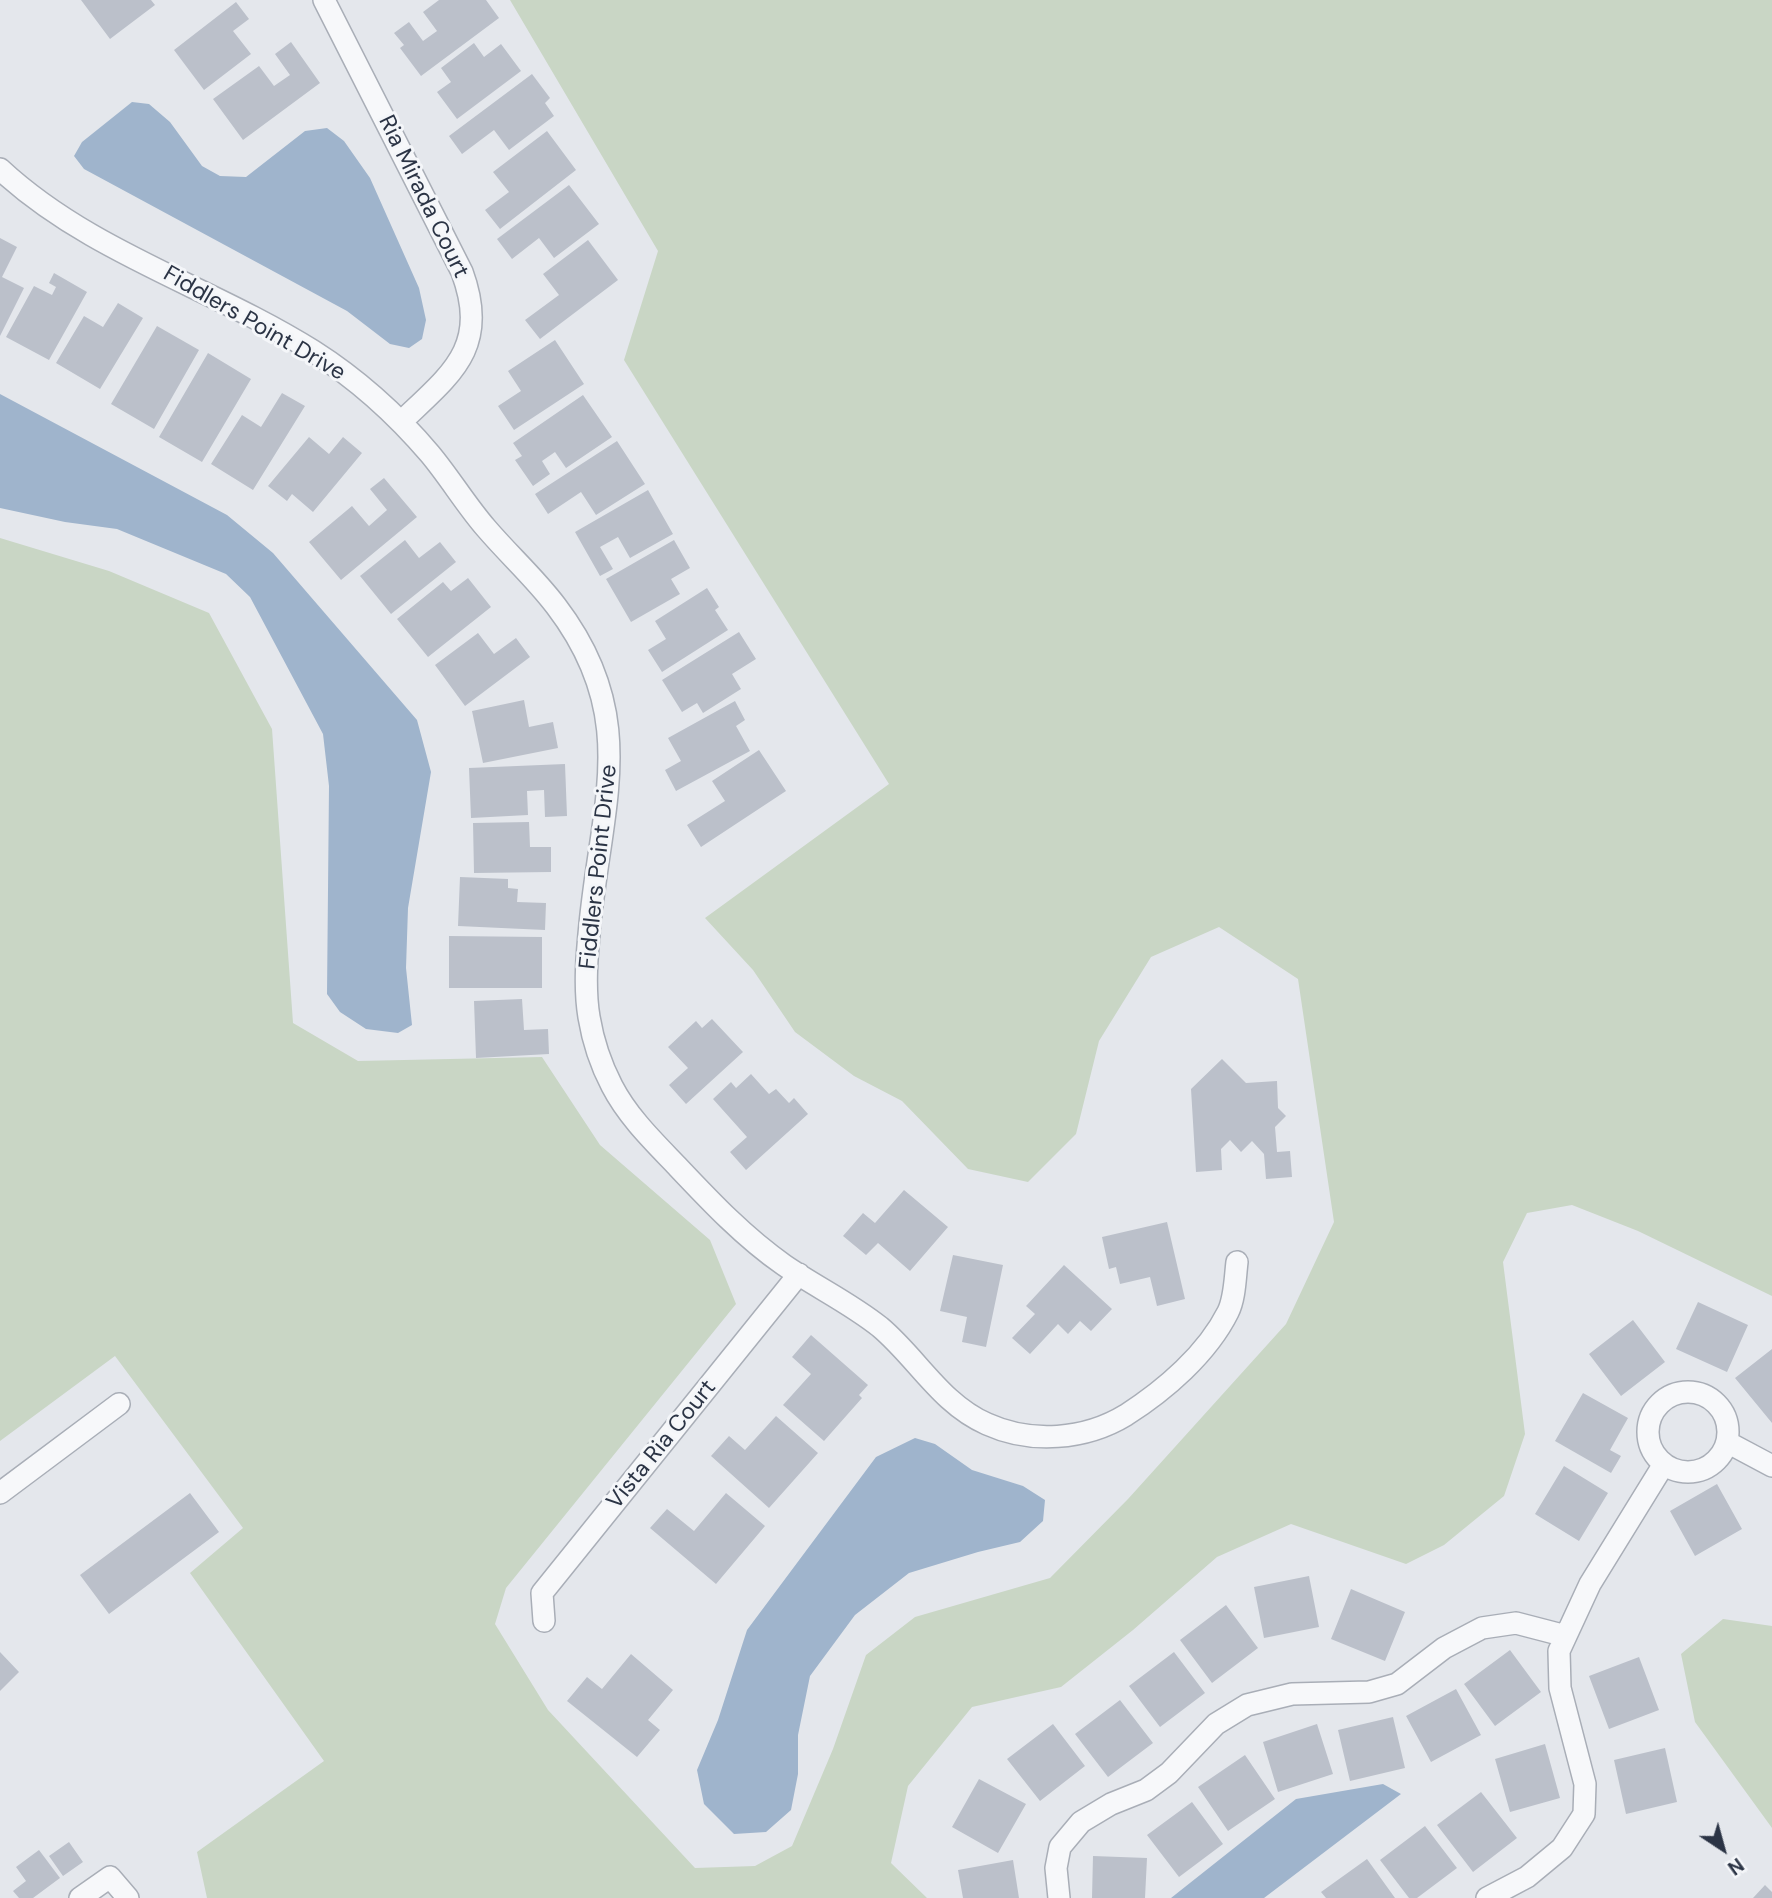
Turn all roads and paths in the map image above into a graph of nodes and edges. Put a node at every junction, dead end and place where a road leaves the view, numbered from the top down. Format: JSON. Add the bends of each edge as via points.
{"nodes":[{"id":1,"x":324,"y":0,"type":"edge"},
{"id":2,"x":0,"y":169,"type":"edge"},
{"id":3,"x":401,"y":422,"type":"junction"},
{"id":4,"x":1237,"y":1262,"type":"dead end"},
{"id":5,"x":799,"y":1274,"type":"junction"},
{"id":6,"x":119,"y":1404,"type":"dead end"},
{"id":7,"x":1727,"y":1442,"type":"junction"},
{"id":8,"x":1664,"y":1464,"type":"junction"},
{"id":9,"x":1772,"y":1466,"type":"edge"},
{"id":10,"x":0,"y":1493,"type":"edge"},
{"id":11,"x":544,"y":1621,"type":"dead end"},
{"id":12,"x":1566,"y":1636,"type":"junction"},
{"id":13,"x":80,"y":1898,"type":"edge"},
{"id":14,"x":128,"y":1898,"type":"edge"},
{"id":15,"x":1059,"y":1898,"type":"edge"},
{"id":16,"x":1487,"y":1898,"type":"edge"}],
"edges":[{"from":1,"to":3,"type":"street","name":"Ria Mirada Court","via":[[470,293],[470,335],[463,356],[450,375]]},
{"from":2,"to":3,"type":"street","name":"Fiddlers Point Drive","via":[[71,224],[310,349]]},
{"from":3,"to":5,"type":"street","name":"Fiddlers Point Drive","via":[[482,524],[552,601],[574,631],[601,691],[611,755],[594,876],[586,988],[598,1053],[613,1087],[652,1140],[716,1208]]},
{"from":4,"to":5,"type":"street","name":"Fiddlers Point Drive","via":[[1230,1308],[1189,1364],[1123,1417],[1097,1429],[1042,1437],[1014,1434],[963,1411],[884,1331]]},
{"from":5,"to":11,"type":"street","name":"Vista Ria Court","via":[[542,1593]]},
{"from":6,"to":10,"type":"street"},
{"from":7,"to":8,"type":"street","via":[[1713,1464],[1701,1470],[1675,1470]]},
{"from":7,"to":8,"type":"street","via":[[1729,1429],[1719,1405],[1696,1392],[1669,1396],[1651,1416],[1648,1429],[1654,1454]]},
{"from":7,"to":9,"type":"street"},
{"from":8,"to":12,"type":"street","via":[[1590,1584]]},
{"from":12,"to":15,"type":"street","via":[[1516,1623],[1482,1628],[1444,1648],[1397,1684],[1369,1692],[1292,1694],[1247,1705],[1216,1724],[1146,1790],[1081,1822],[1060,1847],[1056,1868]]},
{"from":12,"to":16,"type":"street","via":[[1559,1651],[1560,1688],[1585,1784],[1584,1814],[1562,1848],[1527,1877]]},
{"from":13,"to":14,"type":"street","via":[[110,1877]]}]}
